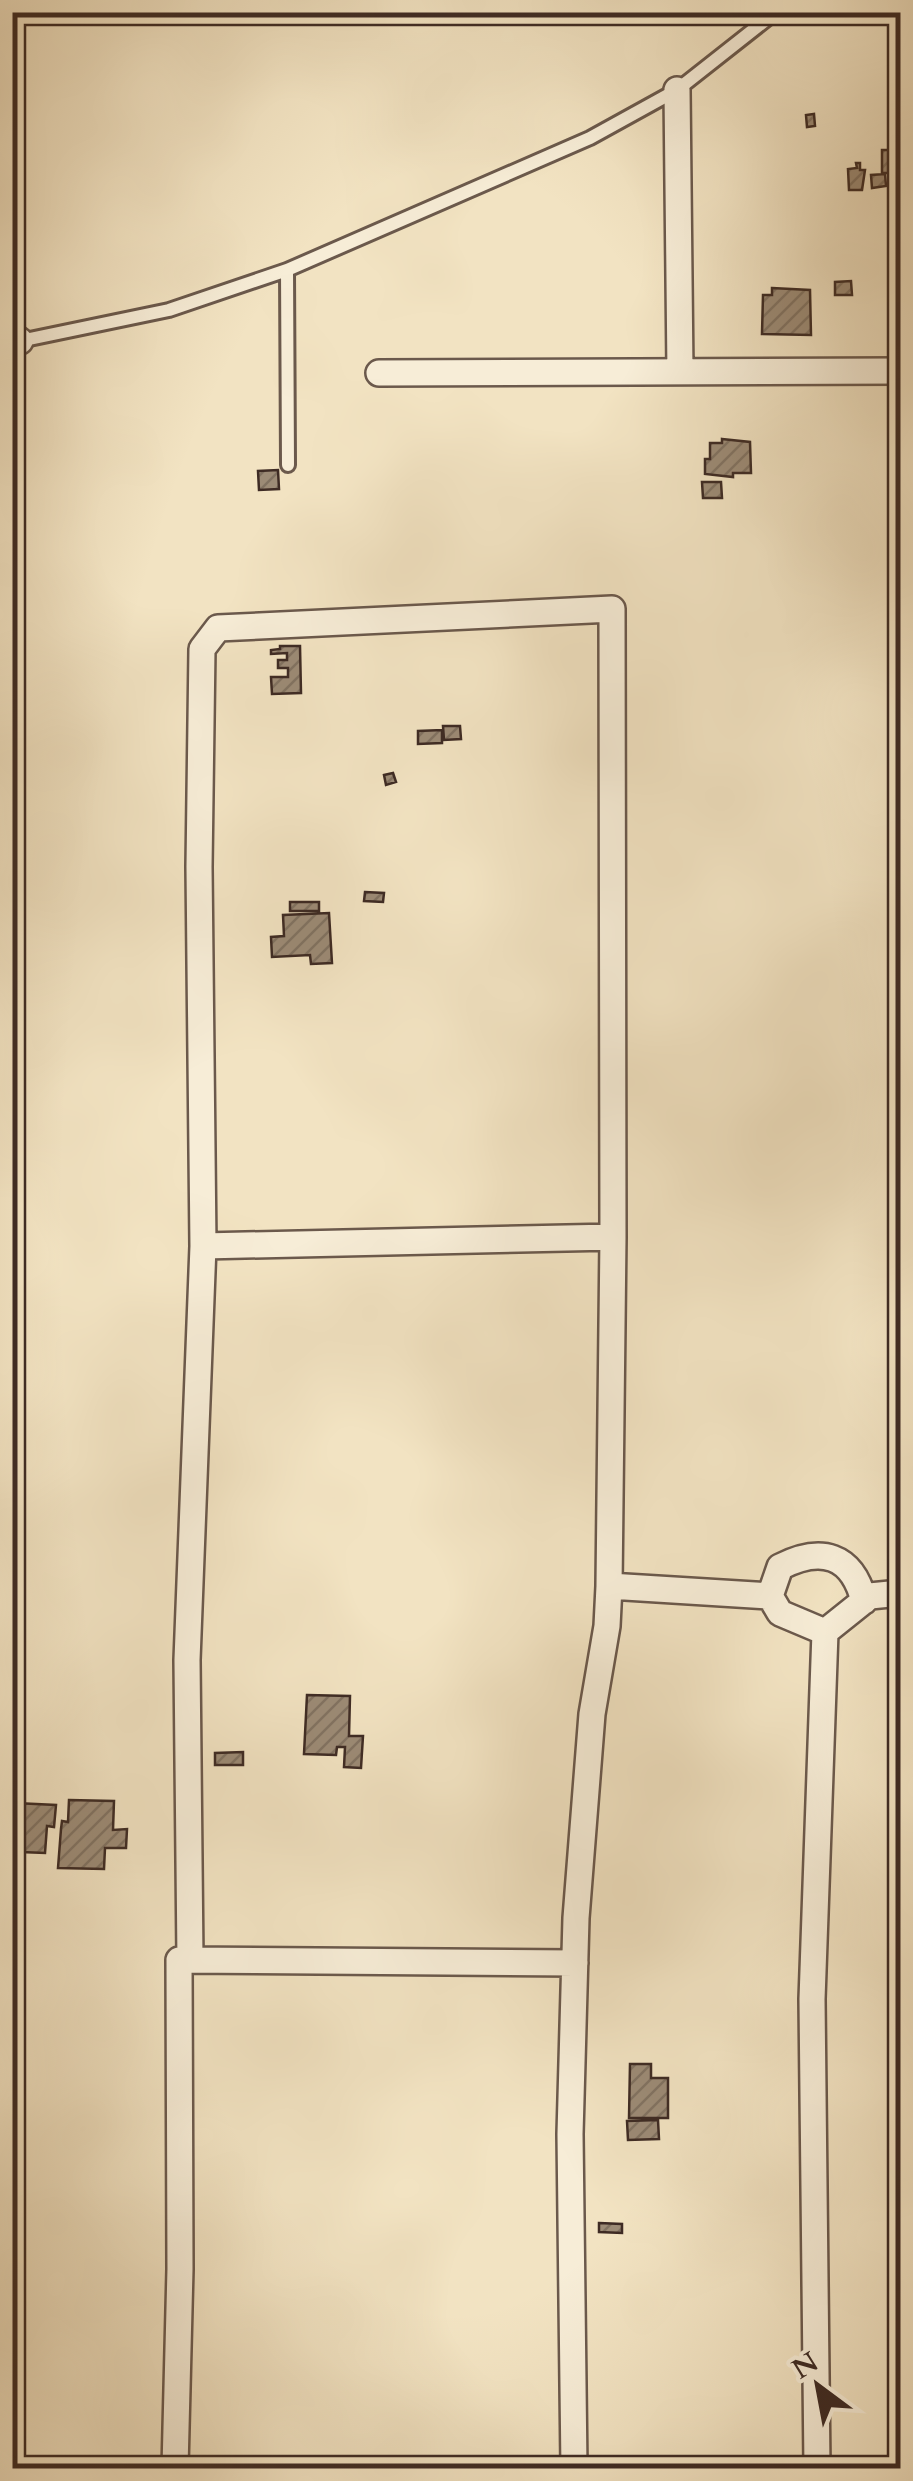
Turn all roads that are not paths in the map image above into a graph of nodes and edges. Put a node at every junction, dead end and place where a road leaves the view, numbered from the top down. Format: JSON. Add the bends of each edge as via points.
{"nodes":[{"id":1,"x":776,"y":12,"type":"edge"},
{"id":2,"x":677,"y":90,"type":"junction"},
{"id":3,"x":287,"y":270,"type":"junction"},
{"id":4,"x":15,"y":339,"type":"edge"},
{"id":5,"x":900,"y":371,"type":"edge"},
{"id":6,"x":680,"y":372,"type":"junction"},
{"id":7,"x":379,"y":373,"type":"dead end"},
{"id":8,"x":288,"y":465,"type":"dead end"},
{"id":9,"x":613,"y":1237,"type":"junction"},
{"id":10,"x":203,"y":1246,"type":"junction"},
{"id":11,"x":609,"y":1586,"type":"junction"},
{"id":12,"x":900,"y":1594,"type":"edge"},
{"id":13,"x":770,"y":1596,"type":"junction"},
{"id":14,"x":864,"y":1601,"type":"junction"},
{"id":15,"x":825,"y":1632,"type":"junction"},
{"id":16,"x":190,"y":1960,"type":"junction"},
{"id":17,"x":575,"y":1963,"type":"junction"},
{"id":18,"x":174,"y":2468,"type":"edge"},
{"id":19,"x":574,"y":2468,"type":"edge"},
{"id":20,"x":817,"y":2468,"type":"edge"}],
"edges":[{"from":1,"to":2,"type":"lane"},
{"from":2,"to":3,"type":"lane","via":[[590,138]]},
{"from":2,"to":6,"type":"street"},
{"from":3,"to":4,"type":"lane","via":[[169,310]]},
{"from":3,"to":8,"type":"lane"},
{"from":5,"to":6,"type":"street"},
{"from":6,"to":7,"type":"street"},
{"from":9,"to":10,"type":"street"},
{"from":9,"to":10,"type":"street","via":[[612,609],[218,628],[202,649]]},
{"from":9,"to":11,"type":"street"},
{"from":10,"to":16,"type":"street","via":[[187,1660]]},
{"from":11,"to":13,"type":"street"},
{"from":11,"to":17,"type":"street","via":[[592,1714]]},
{"from":12,"to":14,"type":"street"},
{"from":13,"to":14,"type":"street","via":[[780,1567],[800,1556],[822,1555],[846,1564]]},
{"from":13,"to":15,"type":"street","via":[[780,1612]]},
{"from":14,"to":15,"type":"street"},
{"from":15,"to":20,"type":"street","via":[[812,1999]]},
{"from":16,"to":17,"type":"street"},
{"from":16,"to":18,"type":"street","via":[[179,1960]]},
{"from":17,"to":19,"type":"street"}]}
